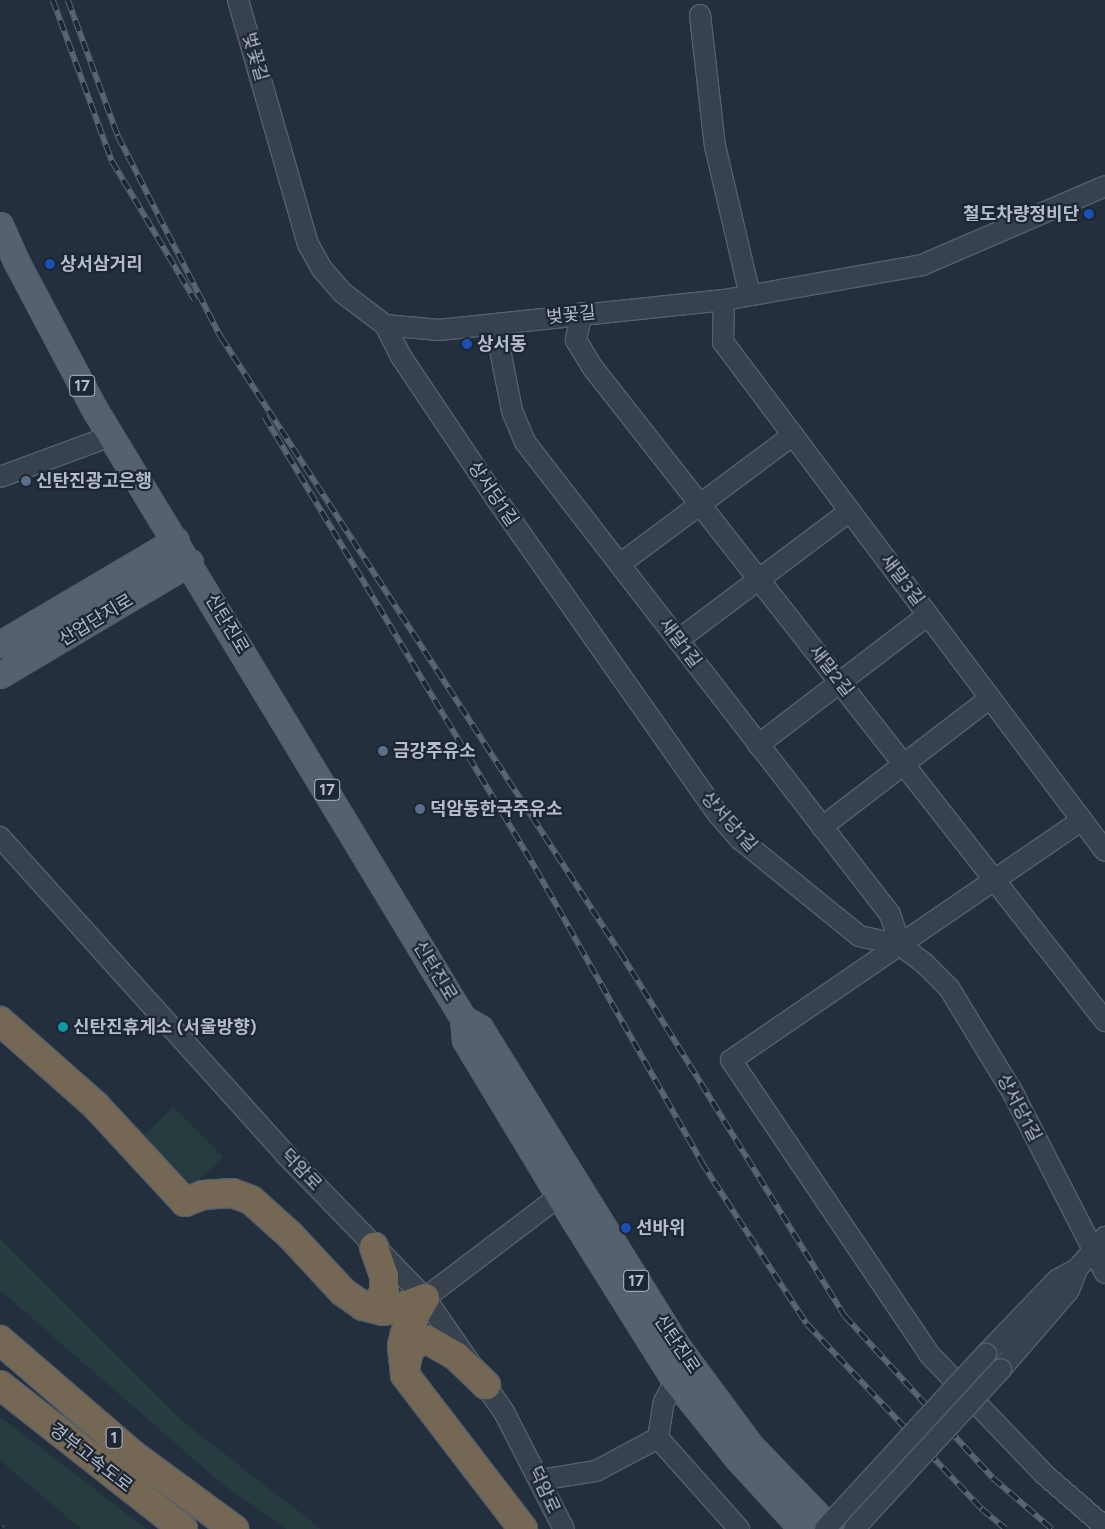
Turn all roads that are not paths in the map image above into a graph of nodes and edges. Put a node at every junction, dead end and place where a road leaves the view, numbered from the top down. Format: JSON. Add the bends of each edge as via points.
{"nodes":[{"id":1,"x":238,"y":0,"type":"edge"},
{"id":2,"x":700,"y":16,"type":"dead end"},
{"id":3,"x":1105,"y":186,"type":"edge"},
{"id":4,"x":0,"y":224,"type":"edge"},
{"id":5,"x":750,"y":295,"type":"junction"},
{"id":6,"x":724,"y":300,"type":"junction"},
{"id":7,"x":582,"y":313,"type":"junction"},
{"id":8,"x":495,"y":324,"type":"junction"},
{"id":9,"x":385,"y":325,"type":"junction"},
{"id":10,"x":793,"y":435,"type":"junction"},
{"id":11,"x":111,"y":436,"type":"junction"},
{"id":12,"x":0,"y":477,"type":"edge"},
{"id":13,"x":701,"y":504,"type":"junction"},
{"id":14,"x":850,"y":511,"type":"junction"},
{"id":15,"x":176,"y":540,"type":"junction"},
{"id":16,"x":190,"y":562,"type":"junction"},
{"id":17,"x":620,"y":564,"type":"junction"},
{"id":18,"x":760,"y":579,"type":"junction"},
{"id":19,"x":928,"y":615,"type":"junction"},
{"id":20,"x":678,"y":640,"type":"junction"},
{"id":21,"x":0,"y":644,"type":"edge"},
{"id":22,"x":0,"y":675,"type":"edge"},
{"id":23,"x":840,"y":683,"type":"junction"},
{"id":24,"x":990,"y":698,"type":"junction"},
{"id":25,"x":758,"y":745,"type":"junction"},
{"id":26,"x":903,"y":765,"type":"junction"},
{"id":27,"x":1082,"y":820,"type":"junction"},
{"id":28,"x":822,"y":827,"type":"junction"},
{"id":29,"x":0,"y":837,"type":"edge"},
{"id":30,"x":1105,"y":851,"type":"edge"},
{"id":31,"x":994,"y":881,"type":"junction"},
{"id":32,"x":900,"y":945,"type":"junction"},
{"id":33,"x":0,"y":1021,"type":"edge"},
{"id":34,"x":1105,"y":1021,"type":"edge"},
{"id":35,"x":567,"y":1190,"type":"junction"},
{"id":36,"x":1099,"y":1244,"type":"edge"},
{"id":37,"x":374,"y":1247,"type":"junction"},
{"id":38,"x":1077,"y":1269,"type":"junction"},
{"id":39,"x":1105,"y":1273,"type":"edge"},
{"id":40,"x":425,"y":1298,"type":"junction"},
{"id":41,"x":363,"y":1306,"type":"junction"},
{"id":42,"x":0,"y":1340,"type":"edge"},
{"id":43,"x":405,"y":1375,"type":"junction"},
{"id":44,"x":675,"y":1381,"type":"junction"},
{"id":45,"x":0,"y":1385,"type":"edge"},
{"id":46,"x":486,"y":1386,"type":"junction"},
{"id":47,"x":658,"y":1438,"type":"junction"},
{"id":48,"x":540,"y":1480,"type":"junction"},
{"id":49,"x":793,"y":1526,"type":"edge"},
{"id":50,"x":1105,"y":1527,"type":"edge"},
{"id":51,"x":183,"y":1529,"type":"edge"},
{"id":52,"x":234,"y":1529,"type":"edge"},
{"id":53,"x":523,"y":1529,"type":"edge"},
{"id":54,"x":564,"y":1529,"type":"edge"},
{"id":55,"x":739,"y":1529,"type":"edge"},
{"id":56,"x":825,"y":1529,"type":"edge"},
{"id":57,"x":831,"y":1529,"type":"edge"},
{"id":58,"x":854,"y":1529,"type":"edge"}],
"edges":[{"from":1,"to":9,"type":"street","name":"벚꽃길","via":[[308,244],[343,293]]},
{"from":2,"to":5,"type":"street","via":[[715,146]]},
{"from":3,"to":5,"type":"street","name":"벚꽃길","via":[[922,265]]},
{"from":4,"to":11,"type":"main road","name":"신탄진로","number":"17","via":[[16,261]]},
{"from":5,"to":6,"type":"street","name":"벚꽃길"},
{"from":6,"to":7,"type":"street","name":"벚꽃길"},
{"from":6,"to":10,"type":"street","name":"새말3길","via":[[723,342]]},
{"from":7,"to":8,"type":"street","name":"벚꽃길"},
{"from":7,"to":13,"type":"street","name":"새말2길","via":[[576,340],[593,368]]},
{"from":8,"to":9,"type":"street","name":"벚꽃길","via":[[439,330]]},
{"from":8,"to":17,"type":"street","name":"새말1길","via":[[512,412],[525,442]]},
{"from":9,"to":32,"type":"street","name":"상서당1길","via":[[402,358],[495,497],[718,814],[741,840],[858,936]]},
{"from":10,"to":13,"type":"street"},
{"from":10,"to":14,"type":"street","name":"새말3길"},
{"from":11,"to":12,"type":"street"},
{"from":11,"to":15,"type":"main road","name":"신탄진로","number":"17"},
{"from":13,"to":17,"type":"street"},
{"from":13,"to":18,"type":"street","name":"새말2길"},
{"from":14,"to":18,"type":"street"},
{"from":14,"to":19,"type":"street","name":"새말3길"},
{"from":15,"to":16,"type":"main road","name":"신탄진로","number":"17"},
{"from":15,"to":21,"type":"main road","name":"산업단지로","via":[[66,608]]},
{"from":16,"to":22,"type":"main road","name":"산업단지로"},
{"from":16,"to":35,"type":"main road","name":"신탄진로","number":"17","via":[[463,1018],[466,1040]]},
{"from":17,"to":20,"type":"street","name":"새말1길"},
{"from":18,"to":20,"type":"street"},
{"from":18,"to":23,"type":"street","name":"새말2길"},
{"from":19,"to":23,"type":"street"},
{"from":19,"to":24,"type":"street","name":"새말3길"},
{"from":20,"to":25,"type":"street","name":"새말1길"},
{"from":23,"to":25,"type":"street"},
{"from":23,"to":26,"type":"street","name":"새말2길"},
{"from":24,"to":26,"type":"street"},
{"from":24,"to":27,"type":"street","name":"새말3길"},
{"from":25,"to":28,"type":"street","name":"새말1길"},
{"from":26,"to":28,"type":"street"},
{"from":26,"to":31,"type":"street","name":"새말2길"},
{"from":27,"to":30,"type":"street","name":"새말3길"},
{"from":27,"to":31,"type":"street"},
{"from":28,"to":32,"type":"street","name":"새말1길","via":[[890,914]]},
{"from":29,"to":37,"type":"street","name":"덕암로","via":[[285,1154]]},
{"from":31,"to":32,"type":"street"},
{"from":31,"to":34,"type":"street","name":"새말2길"},
{"from":32,"to":36,"type":"street","name":"상서당1길","via":[[949,988]]},
{"from":32,"to":50,"type":"street","via":[[731,1060],[929,1354],[1045,1475]]},
{"from":33,"to":41,"type":"highway","via":[[96,1106],[185,1202],[203,1195],[232,1193],[251,1200],[290,1235],[342,1292]]},
{"from":35,"to":40,"type":"street"},
{"from":35,"to":44,"type":"main road","name":"신탄진로","number":"17"},
{"from":35,"to":57,"type":"main road","name":"신탄진로","number":"17","via":[[750,1445]]},
{"from":36,"to":38,"type":"street"},
{"from":36,"to":39,"type":"street","name":"상서당1길"},
{"from":37,"to":40,"type":"street","name":"덕암로"},
{"from":37,"to":41,"type":"highway","via":[[384,1276],[384,1294],[373,1306]]},
{"from":38,"to":56,"type":"street","bridge":true,"via":[[1057,1280]]},
{"from":38,"to":58,"type":"street","bridge":true,"via":[[1069,1290]]},
{"from":40,"to":41,"type":"highway","via":[[389,1310]]},
{"from":40,"to":43,"type":"highway","via":[[405,1333],[402,1346]]},
{"from":40,"to":46,"type":"street","name":"덕암로"},
{"from":42,"to":52,"type":"highway","name":"경부고속도로","number":"1","via":[[132,1454]]},
{"from":43,"to":46,"type":"highway","via":[[405,1361],[410,1350],[418,1342],[428,1340],[456,1356]]},
{"from":43,"to":53,"type":"highway"},
{"from":44,"to":47,"type":"street","via":[[664,1402]]},
{"from":44,"to":49,"type":"main road","name":"신탄진로","number":"17"},
{"from":45,"to":51,"type":"highway","name":"경부고속도로","number":"1"},
{"from":46,"to":48,"type":"street","name":"덕암로","via":[[504,1412]]},
{"from":47,"to":48,"type":"street","via":[[596,1471]]},
{"from":47,"to":55,"type":"street"},
{"from":48,"to":54,"type":"street","name":"덕암로"}]}
